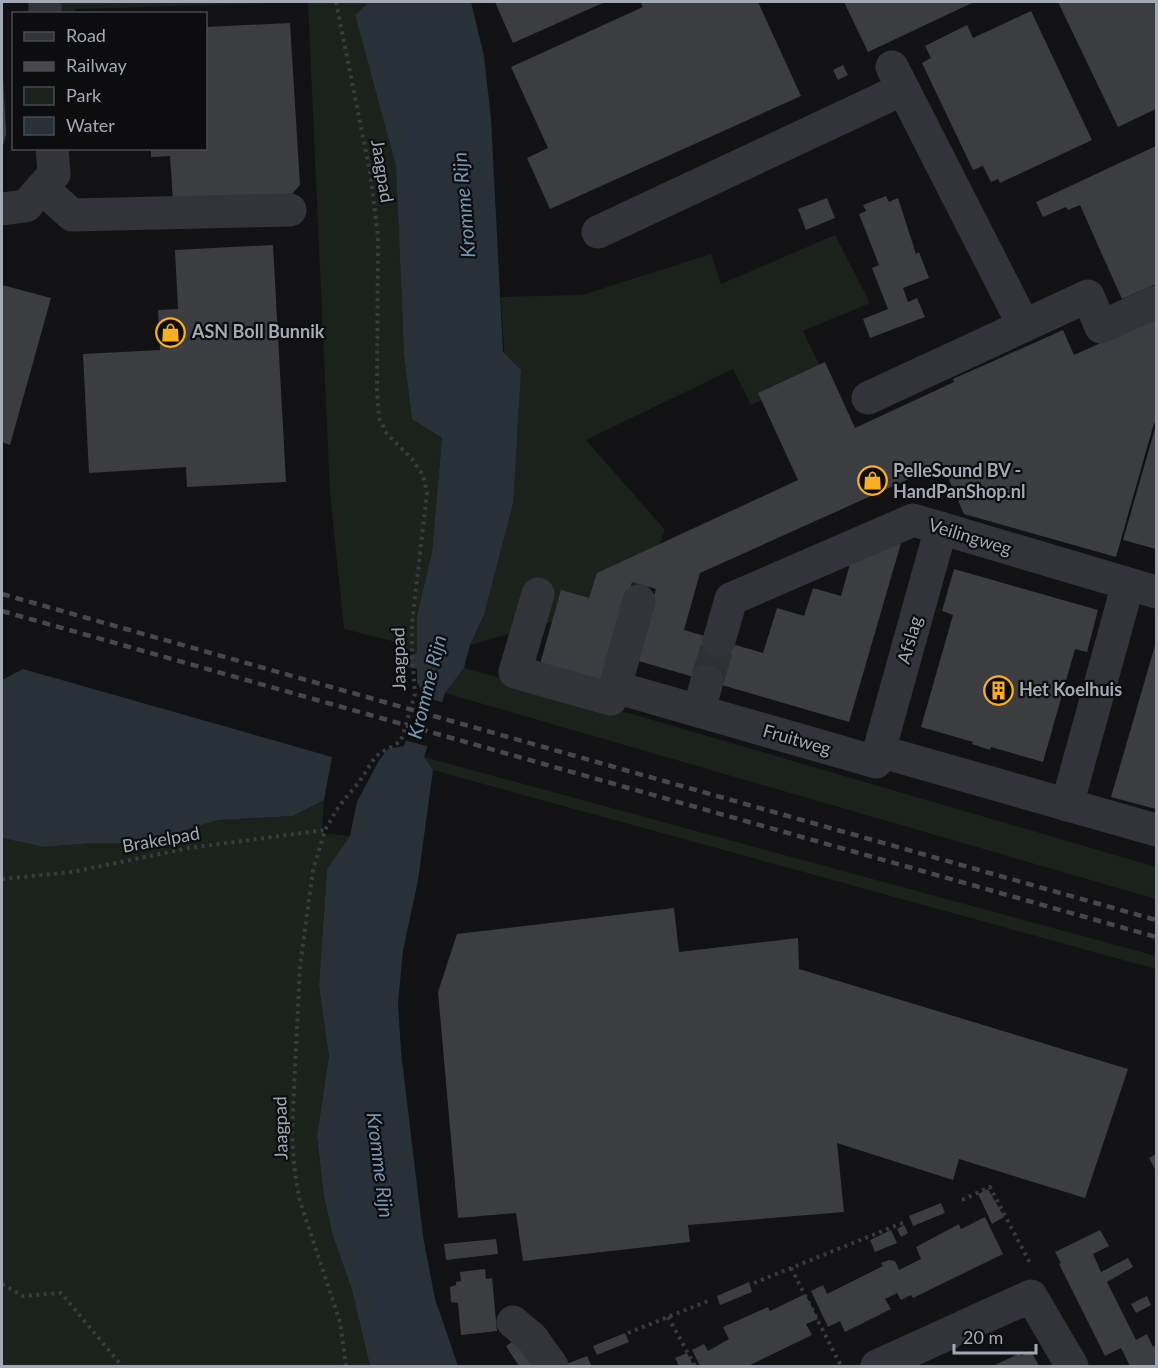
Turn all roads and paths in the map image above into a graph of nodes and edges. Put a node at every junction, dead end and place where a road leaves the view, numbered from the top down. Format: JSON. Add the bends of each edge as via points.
{"nodes":[{"id":1,"x":336,"y":2,"type":"edge"},
{"id":2,"x":52,"y":150,"type":"edge"},
{"id":3,"x":42,"y":188,"type":"junction"},
{"id":4,"x":2,"y":208,"type":"edge"},
{"id":5,"x":290,"y":210,"type":"dead end"},
{"id":6,"x":598,"y":232,"type":"dead end"},
{"id":7,"x":1156,"y":302,"type":"edge"},
{"id":8,"x":1024,"y":326,"type":"junction"},
{"id":9,"x":868,"y":398,"type":"dead end"},
{"id":10,"x":941,"y":528,"type":"junction"},
{"id":11,"x":1142,"y":588,"type":"edge"},
{"id":12,"x":538,"y":594,"type":"dead end"},
{"id":13,"x":639,"y":601,"type":"dead end"},
{"id":14,"x":719,"y":640,"type":"tunnel mouth"},
{"id":15,"x":615,"y":687,"type":"junction"},
{"id":16,"x":879,"y":751,"type":"junction"},
{"id":17,"x":1067,"y":805,"type":"junction"},
{"id":18,"x":325,"y":830,"type":"junction"},
{"id":19,"x":1156,"y":830,"type":"edge"},
{"id":20,"x":2,"y":879,"type":"edge"},
{"id":21,"x":962,"y":1200,"type":"dead end"},
{"id":22,"x":905,"y":1222,"type":"dead end"},
{"id":23,"x":1031,"y":1265,"type":"dead end"},
{"id":24,"x":792,"y":1268,"type":"junction"},
{"id":25,"x":754,"y":1283,"type":"dead end"},
{"id":26,"x":2,"y":1284,"type":"edge"},
{"id":27,"x":708,"y":1301,"type":"dead end"},
{"id":28,"x":668,"y":1317,"type":"junction"},
{"id":29,"x":513,"y":1322,"type":"dead end"},
{"id":30,"x":628,"y":1334,"type":"dead end"},
{"id":31,"x":122,"y":1366,"type":"edge"},
{"id":32,"x":346,"y":1366,"type":"edge"},
{"id":33,"x":552,"y":1366,"type":"edge"},
{"id":34,"x":694,"y":1366,"type":"edge"},
{"id":35,"x":841,"y":1366,"type":"edge"},
{"id":36,"x":877,"y":1366,"type":"edge"},
{"id":37,"x":1072,"y":1366,"type":"edge"}],
"edges":[{"from":1,"to":18,"type":"path","name":"Jaagpad","via":[[370,172],[378,236],[379,418],[387,434],[423,475],[427,493],[411,623],[415,694],[401,741],[376,756]]},
{"from":2,"to":3,"type":"street","via":[[54,174]]},
{"from":3,"to":4,"type":"street","via":[[26,206]]},
{"from":3,"to":5,"type":"street","via":[[72,215]]},
{"from":6,"to":8,"type":"street","via":[[898,78]]},
{"from":7,"to":8,"type":"street","via":[[1101,327],[1088,296]]},
{"from":8,"to":9,"type":"street"},
{"from":10,"to":11,"type":"street","name":"Veilingweg"},
{"from":10,"to":14,"type":"street","name":"Veilingweg","via":[[913,520],[730,599]]},
{"from":10,"to":16,"type":"street","name":"Afslag"},
{"from":11,"to":17,"type":"street"},
{"from":12,"to":15,"type":"street","via":[[515,672],[611,699]]},
{"from":13,"to":15,"type":"street"},
{"from":15,"to":16,"type":"street","name":"Fruitweg","via":[[703,696],[876,762]]},
{"from":16,"to":17,"type":"street"},
{"from":17,"to":19,"type":"street"},
{"from":18,"to":20,"type":"path","name":"Brakelpad","via":[[189,848],[72,872]]},
{"from":18,"to":32,"type":"path","name":"Jaagpad","via":[[313,870],[300,966],[292,1131],[299,1198],[340,1322]]},
{"from":21,"to":23,"type":"path","via":[[990,1187]]},
{"from":22,"to":24,"type":"path"},
{"from":24,"to":25,"type":"path"},
{"from":24,"to":35,"type":"path"},
{"from":26,"to":31,"type":"path","via":[[23,1296],[61,1293]]},
{"from":27,"to":28,"type":"path"},
{"from":28,"to":30,"type":"path"},
{"from":28,"to":34,"type":"path"},
{"from":29,"to":33,"type":"street","via":[[532,1338]]},
{"from":36,"to":37,"type":"street","via":[[1031,1296]]}]}
